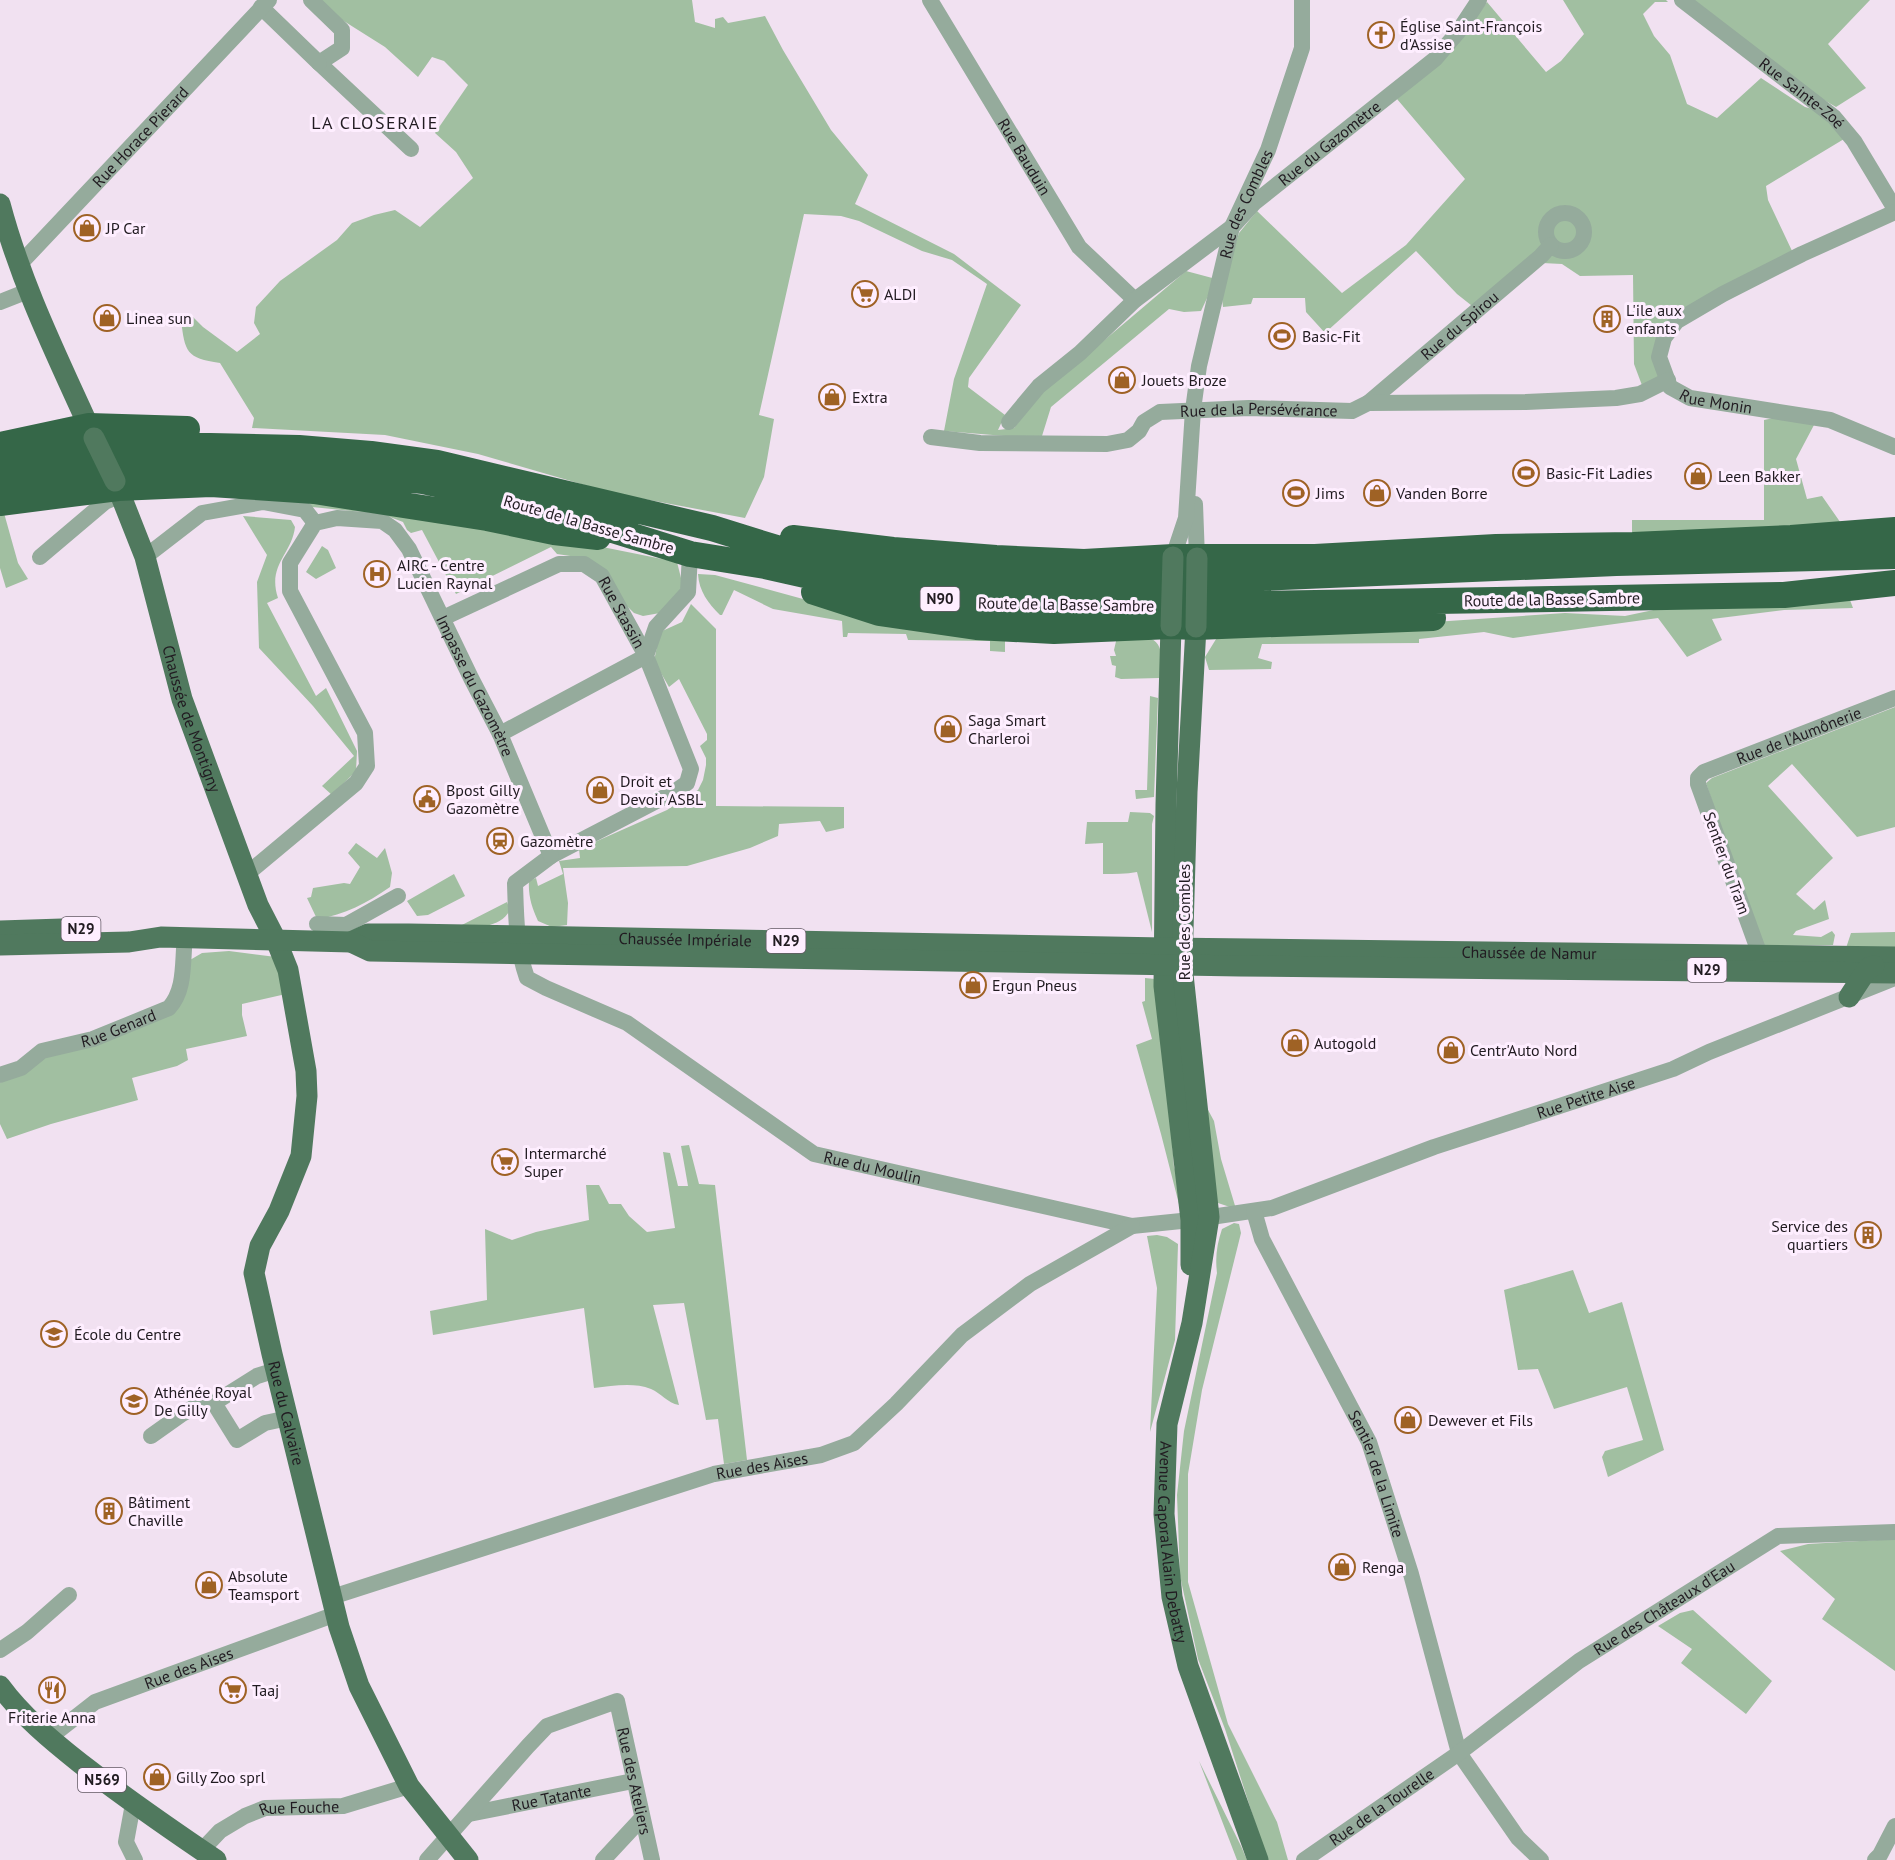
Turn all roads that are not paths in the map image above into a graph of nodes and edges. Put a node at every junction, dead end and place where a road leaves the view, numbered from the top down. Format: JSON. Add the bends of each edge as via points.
{"nodes":[{"id":1,"x":310,"y":0,"type":"edge"},
{"id":2,"x":930,"y":0,"type":"edge"},
{"id":3,"x":1302,"y":0,"type":"edge"},
{"id":4,"x":1479,"y":0,"type":"edge"},
{"id":5,"x":1682,"y":0,"type":"edge"},
{"id":6,"x":265,"y":3,"type":"edge"},
{"id":7,"x":319,"y":63,"type":"junction"},
{"id":8,"x":411,"y":149,"type":"dead end"},
{"id":9,"x":0,"y":204,"type":"edge"},
{"id":10,"x":1895,"y":211,"type":"edge"},
{"id":11,"x":1233,"y":227,"type":"junction"},
{"id":12,"x":1551,"y":245,"type":"dead end"},
{"id":13,"x":18,"y":266,"type":"junction"},
{"id":14,"x":28,"y":291,"type":"junction"},
{"id":15,"x":1135,"y":300,"type":"junction"},
{"id":16,"x":0,"y":302,"type":"edge"},
{"id":17,"x":1668,"y":380,"type":"junction"},
{"id":18,"x":1368,"y":404,"type":"junction"},
{"id":19,"x":1193,"y":410,"type":"junction"},
{"id":20,"x":1009,"y":422,"type":"dead end"},
{"id":21,"x":92,"y":432,"type":"junction"},
{"id":22,"x":931,"y":437,"type":"dead end"},
{"id":23,"x":0,"y":445,"type":"edge"},
{"id":24,"x":1895,"y":447,"type":"edge"},
{"id":25,"x":0,"y":465,"type":"edge"},
{"id":26,"x":0,"y":485,"type":"edge"},
{"id":27,"x":118,"y":488,"type":"junction"},
{"id":28,"x":0,"y":503,"type":"edge"},
{"id":29,"x":654,"y":515,"type":"junction"},
{"id":30,"x":315,"y":523,"type":"junction"},
{"id":31,"x":712,"y":528,"type":"junction"},
{"id":32,"x":1895,"y":531,"type":"edge"},
{"id":33,"x":1800,"y":537,"type":"junction"},
{"id":34,"x":1723,"y":540,"type":"junction"},
{"id":35,"x":664,"y":545,"type":"junction"},
{"id":36,"x":1895,"y":551,"type":"edge"},
{"id":37,"x":690,"y":554,"type":"junction"},
{"id":38,"x":1895,"y":556,"type":"edge"},
{"id":39,"x":40,"y":557,"type":"dead end"},
{"id":40,"x":144,"y":557,"type":"junction"},
{"id":41,"x":1185,"y":558,"type":"junction"},
{"id":42,"x":1616,"y":563,"type":"junction"},
{"id":43,"x":765,"y":566,"type":"junction"},
{"id":44,"x":1895,"y":583,"type":"edge"},
{"id":45,"x":1834,"y":591,"type":"junction"},
{"id":46,"x":1895,"y":595,"type":"edge"},
{"id":47,"x":1700,"y":596,"type":"junction"},
{"id":48,"x":443,"y":618,"type":"junction"},
{"id":49,"x":1184,"y":626,"type":"junction"},
{"id":50,"x":646,"y":656,"type":"junction"},
{"id":51,"x":1895,"y":698,"type":"edge"},
{"id":52,"x":500,"y":734,"type":"junction"},
{"id":53,"x":1704,"y":772,"type":"joint"},
{"id":54,"x":551,"y":856,"type":"junction"},
{"id":55,"x":248,"y":874,"type":"junction"},
{"id":56,"x":398,"y":896,"type":"dead end"},
{"id":57,"x":317,"y":924,"type":"dead end"},
{"id":58,"x":0,"y":931,"type":"edge"},
{"id":59,"x":161,"y":937,"type":"junction"},
{"id":60,"x":185,"y":937,"type":"junction"},
{"id":61,"x":276,"y":940,"type":"junction"},
{"id":62,"x":519,"y":944,"type":"junction"},
{"id":63,"x":0,"y":945,"type":"edge"},
{"id":64,"x":1402,"y":951,"type":"junction"},
{"id":65,"x":1760,"y":955,"type":"junction"},
{"id":66,"x":1173,"y":956,"type":"junction"},
{"id":67,"x":1895,"y":957,"type":"edge"},
{"id":68,"x":1262,"y":965,"type":"junction"},
{"id":69,"x":1895,"y":966,"type":"edge"},
{"id":70,"x":1865,"y":972,"type":"junction"},
{"id":71,"x":1895,"y":973,"type":"edge"},
{"id":72,"x":1895,"y":978,"type":"edge"},
{"id":73,"x":1849,"y":997,"type":"junction"},
{"id":74,"x":0,"y":1075,"type":"edge"},
{"id":75,"x":1272,"y":1208,"type":"joint"},
{"id":76,"x":1254,"y":1211,"type":"junction"},
{"id":77,"x":1200,"y":1219,"type":"junction"},
{"id":78,"x":1132,"y":1226,"type":"junction"},
{"id":79,"x":276,"y":1370,"type":"junction"},
{"id":80,"x":214,"y":1403,"type":"junction"},
{"id":81,"x":288,"y":1418,"type":"junction"},
{"id":82,"x":152,"y":1436,"type":"dead end"},
{"id":83,"x":1895,"y":1532,"type":"edge"},
{"id":84,"x":69,"y":1595,"type":"dead end"},
{"id":85,"x":334,"y":1606,"type":"junction"},
{"id":86,"x":0,"y":1650,"type":"edge"},
{"id":87,"x":3,"y":1696,"type":"edge"},
{"id":88,"x":49,"y":1738,"type":"junction"},
{"id":89,"x":1459,"y":1753,"type":"junction"},
{"id":90,"x":633,"y":1781,"type":"junction"},
{"id":91,"x":409,"y":1786,"type":"junction"},
{"id":92,"x":133,"y":1804,"type":"junction"},
{"id":93,"x":469,"y":1814,"type":"junction"},
{"id":94,"x":642,"y":1818,"type":"junction"},
{"id":95,"x":1895,"y":1826,"type":"edge"},
{"id":96,"x":448,"y":1835,"type":"junction"},
{"id":97,"x":209,"y":1855,"type":"edge"},
{"id":98,"x":135,"y":1860,"type":"edge"},
{"id":99,"x":428,"y":1860,"type":"edge"},
{"id":100,"x":468,"y":1860,"type":"edge"},
{"id":101,"x":603,"y":1860,"type":"edge"},
{"id":102,"x":652,"y":1860,"type":"edge"},
{"id":103,"x":1258,"y":1860,"type":"edge"},
{"id":104,"x":1304,"y":1860,"type":"edge"},
{"id":105,"x":1541,"y":1860,"type":"edge"},
{"id":106,"x":1875,"y":1860,"type":"edge"}],
"edges":[{"from":1,"to":7,"type":"street","via":[[342,30],[342,48]]},
{"from":2,"to":15,"type":"street","name":"Rue Bauduin","via":[[1079,247]]},
{"from":3,"to":11,"type":"street","name":"Rue des Combles","via":[[1302,48],[1290,88],[1268,150]]},
{"from":4,"to":11,"type":"street","name":"Rue du Gazomètre","via":[[1436,59],[1254,203]]},
{"from":5,"to":10,"type":"street","name":"Rue Sainte-Zoé","via":[[1834,117],[1854,141]]},
{"from":6,"to":7,"type":"street","name":"Rue Horace Pierard"},
{"from":6,"to":13,"type":"street","name":"Rue Horace Pierard"},
{"from":7,"to":8,"type":"street","name":"Rue Horace Pierard"},
{"from":9,"to":13,"type":"main road","name":"Chaussée de Montigny"},
{"from":10,"to":17,"type":"street","name":"Rue Monin","via":[[1802,254],[1677,321],[1665,338],[1659,357]]},
{"from":11,"to":15,"type":"street","name":"Rue du Gazomètre"},
{"from":11,"to":19,"type":"street","name":"Rue des Combles","via":[[1199,366]]},
{"from":12,"to":18,"type":"street","name":"Rue du Spirou"},
{"from":13,"to":14,"type":"main road","name":"Chaussée de Montigny"},
{"from":14,"to":16,"type":"street"},
{"from":14,"to":21,"type":"main road","name":"Chaussée de Montigny"},
{"from":15,"to":20,"type":"street","name":"Rue du Gazomètre","via":[[1040,386]]},
{"from":17,"to":18,"type":"street","name":"Rue de la Persévérance","via":[[1640,394],[1616,398]]},
{"from":17,"to":24,"type":"street","name":"Rue Monin","via":[[1670,387],[1690,398],[1830,420]]},
{"from":18,"to":19,"type":"street","name":"Rue de la Persévérance","via":[[1352,411]]},
{"from":19,"to":22,"type":"street","name":"Rue de la Persévérance","via":[[1160,412],[1144,422],[1128,440],[1107,444],[980,443]]},
{"from":19,"to":41,"type":"street","name":"Rue des Combles"},
{"from":19,"to":41,"type":"street","name":"Rue des Combles"},
{"from":21,"to":23,"type":"highway"},
{"from":21,"to":27,"type":"main road","name":"Chaussée de Montigny","bridge":true},
{"from":21,"to":29,"type":"highway","via":[[110,428],[202,429],[406,441],[562,479]]},
{"from":25,"to":29,"type":"highway","name":"Route de la Basse Sambre","number":"N90","via":[[70,452],[165,446],[299,448],[437,463]]},
{"from":26,"to":35,"type":"highway","name":"Route de la Basse Sambre","number":"N90","via":[[132,468],[225,465],[314,469],[423,481],[536,506]]},
{"from":27,"to":28,"type":"highway"},
{"from":27,"to":35,"type":"highway","via":[[211,484],[314,491],[554,532]]},
{"from":27,"to":39,"type":"street"},
{"from":27,"to":40,"type":"main road","name":"Chaussée de Montigny"},
{"from":29,"to":31,"type":"highway","name":"Route de la Basse Sambre","number":"N90"},
{"from":30,"to":40,"type":"street","via":[[305,510],[263,502],[202,513]]},
{"from":30,"to":48,"type":"street","name":"Impasse du Gazomètre","via":[[337,518],[382,521],[395,530],[409,549]]},
{"from":30,"to":55,"type":"street","via":[[290,563],[290,591],[365,733],[367,766],[356,783]]},
{"from":31,"to":41,"type":"highway","via":[[996,558],[1084,562]]},
{"from":31,"to":42,"type":"highway","name":"Route de la Basse Sambre","number":"N90","via":[[842,563],[992,582],[1212,580]]},
{"from":32,"to":33,"type":"highway"},
{"from":33,"to":34,"type":"highway"},
{"from":33,"to":36,"type":"highway"},
{"from":34,"to":41,"type":"highway","via":[[1315,557]]},
{"from":34,"to":42,"type":"highway"},
{"from":35,"to":37,"type":"highway","name":"Route de la Basse Sambre","number":"N90"},
{"from":37,"to":43,"type":"highway","name":"Route de la Basse Sambre","number":"N90"},
{"from":37,"to":50,"type":"street","via":[[688,592],[656,627]]},
{"from":38,"to":42,"type":"highway","name":"Route de la Basse Sambre","number":"N90"},
{"from":40,"to":55,"type":"main road","name":"Chaussée de Montigny","via":[[182,699]]},
{"from":41,"to":49,"type":"main road","name":"Rue des Combles","bridge":true},
{"from":43,"to":47,"type":"highway","name":"Route de la Basse Sambre","number":"N90","via":[[872,590],[974,603],[1081,607]]},
{"from":43,"to":49,"type":"highway","via":[[779,581],[879,613],[976,627],[1054,631]]},
{"from":44,"to":45,"type":"highway","name":"Route de la Basse Sambre","number":"N90"},
{"from":45,"to":46,"type":"highway"},
{"from":45,"to":47,"type":"highway","name":"Route de la Basse Sambre","number":"N90"},
{"from":47,"to":49,"type":"highway","via":[[1610,611]]},
{"from":48,"to":50,"type":"street","name":"Rue Stassin","via":[[558,564],[584,564],[602,576]]},
{"from":48,"to":52,"type":"street","name":"Impasse du Gazomètre"},
{"from":49,"to":66,"type":"main road","name":"Rue des Combles","via":[[1166,805]]},
{"from":50,"to":52,"type":"street","name":"Rue Stassin"},
{"from":50,"to":54,"type":"street","via":[[691,769],[687,783]]},
{"from":51,"to":53,"type":"street","name":"Rue de l'Aumônerie"},
{"from":52,"to":54,"type":"street","name":"Impasse du Gazomètre"},
{"from":53,"to":65,"type":"street","name":"Sentier du Tram","via":[[1698,784]]},
{"from":54,"to":62,"type":"street","via":[[515,883]]},
{"from":55,"to":61,"type":"main road","name":"Chaussée de Montigny"},
{"from":56,"to":57,"type":"street","via":[[346,925]]},
{"from":58,"to":59,"type":"main road","name":"Chaussée Impériale","number":"N29","via":[[129,929]]},
{"from":59,"to":60,"type":"main road","name":"Chaussée Impériale","number":"N29"},
{"from":59,"to":63,"type":"main road","name":"Chaussée Impériale","number":"N29","via":[[129,942]]},
{"from":60,"to":61,"type":"main road","name":"Chaussée Impériale","number":"N29"},
{"from":60,"to":74,"type":"street","name":"Rue Genard","via":[[182,982],[169,1008],[93,1039],[42,1051],[21,1068]]},
{"from":61,"to":62,"type":"main road","name":"Chaussée Impériale","number":"N29","via":[[351,942],[368,934]]},
{"from":61,"to":79,"type":"main road","name":"Rue du Calvaire","via":[[288,970],[307,1096],[301,1156],[260,1246],[255,1274]]},
{"from":62,"to":66,"type":"main road","name":"Chaussée Impériale","number":"N29"},
{"from":62,"to":78,"type":"street","name":"Rue du Moulin","via":[[527,978],[627,1023],[814,1154]]},
{"from":64,"to":65,"type":"main road","name":"Chaussée de Namur","number":"N29"},
{"from":64,"to":66,"type":"main road","name":"Chaussée de Namur","number":"N29"},
{"from":64,"to":68,"type":"main road","number":"N29","via":[[1393,957],[1296,957]]},
{"from":65,"to":67,"type":"main road","name":"Chaussée de Namur","number":"N29"},
{"from":66,"to":68,"type":"main road","name":"Chaussée de Namur","number":"N29"},
{"from":66,"to":77,"type":"main road","name":"Rue des Combles","via":[[1169,1033]]},
{"from":68,"to":70,"type":"main road","name":"Chaussée de Namur","number":"N29"},
{"from":69,"to":70,"type":"main road","name":"Chaussée de Namur","number":"N29","via":[[1878,965]]},
{"from":70,"to":71,"type":"main road","name":"Chaussée de Namur","number":"N29"},
{"from":70,"to":73,"type":"main road"},
{"from":72,"to":73,"type":"street","name":"Rue Petite Aise"},
{"from":73,"to":75,"type":"street","name":"Rue Petite Aise","via":[[1663,1073],[1434,1147]]},
{"from":75,"to":76,"type":"street","name":"Rue du Moulin"},
{"from":76,"to":77,"type":"street","name":"Rue du Moulin"},
{"from":76,"to":89,"type":"street","name":"Sentier de la Limite","via":[[1262,1239],[1369,1442],[1411,1574]]},
{"from":77,"to":78,"type":"street","name":"Rue du Moulin"},
{"from":77,"to":103,"type":"main road","name":"Avenue Caporal Alain Debatty","via":[[1192,1323],[1167,1424],[1164,1514],[1172,1597],[1188,1666]]},
{"from":78,"to":85,"type":"street","name":"Rue des Aises","via":[[1030,1284],[962,1335],[854,1443],[821,1455],[714,1474]]},
{"from":79,"to":80,"type":"street","via":[[257,1376]]},
{"from":79,"to":81,"type":"main road","name":"Rue du Calvaire"},
{"from":80,"to":81,"type":"street","via":[[237,1440],[265,1423]]},
{"from":80,"to":82,"type":"street","via":[[207,1400]]},
{"from":81,"to":85,"type":"main road","name":"Rue du Calvaire"},
{"from":83,"to":89,"type":"street","name":"Rue des Châteaux d'Eau","via":[[1778,1536],[1579,1661]]},
{"from":84,"to":86,"type":"street"},
{"from":85,"to":88,"type":"street","name":"Rue des Aises","via":[[96,1702]]},
{"from":85,"to":91,"type":"main road","name":"Rue du Calvaire","via":[[359,1686]]},
{"from":87,"to":88,"type":"main road","number":"N569"},
{"from":88,"to":92,"type":"main road","number":"N569"},
{"from":89,"to":104,"type":"street","name":"Rue de la Tourelle"},
{"from":89,"to":105,"type":"street","name":"Sentier de la Limite","via":[[1518,1838]]},
{"from":90,"to":93,"type":"street","name":"Rue Tatante"},
{"from":90,"to":93,"type":"street","name":"Rue des Ateliers","via":[[617,1701],[547,1726]]},
{"from":90,"to":94,"type":"street","name":"Rue des Ateliers"},
{"from":91,"to":96,"type":"main road","name":"Rue du Calvaire"},
{"from":91,"to":97,"type":"street","name":"Rue Fouche","via":[[343,1806],[265,1808],[220,1831]]},
{"from":92,"to":97,"type":"main road","number":"N569"},
{"from":92,"to":98,"type":"street","via":[[126,1842]]},
{"from":93,"to":96,"type":"street"},
{"from":94,"to":101,"type":"street"},
{"from":94,"to":102,"type":"street","name":"Rue des Ateliers"},
{"from":95,"to":106,"type":"street"},
{"from":96,"to":99,"type":"street"},
{"from":96,"to":100,"type":"main road","name":"Rue du Calvaire"}]}
